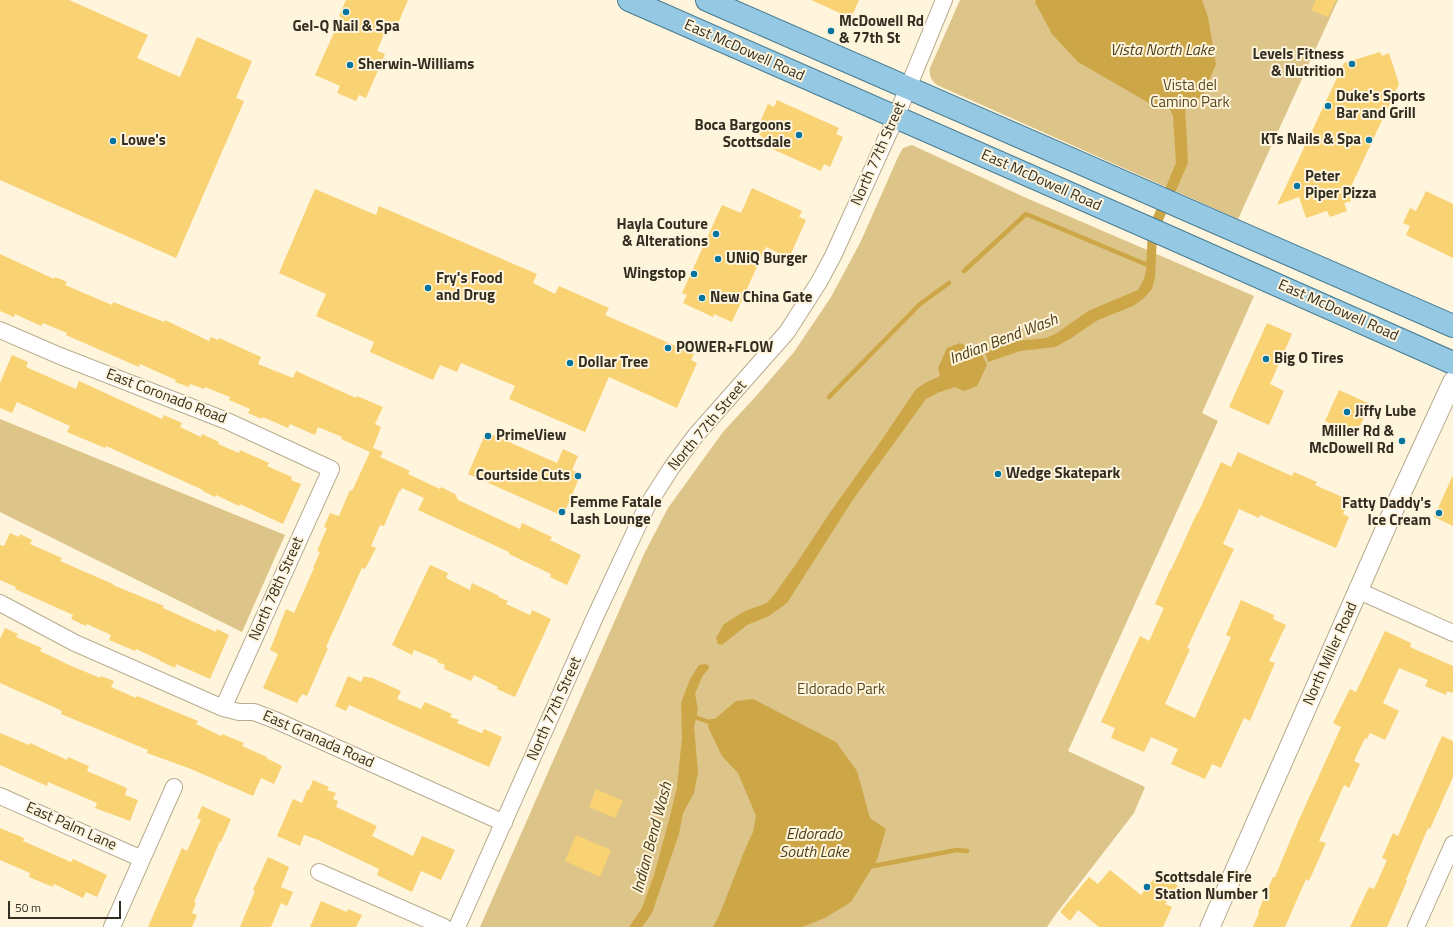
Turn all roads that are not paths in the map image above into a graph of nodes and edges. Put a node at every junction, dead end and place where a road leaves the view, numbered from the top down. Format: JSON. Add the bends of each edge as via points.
{"nodes":[{"id":1,"x":629,"y":0,"type":"edge"},
{"id":2,"x":707,"y":0,"type":"edge"},
{"id":3,"x":944,"y":0,"type":"edge"},
{"id":4,"x":908,"y":88,"type":"junction"},
{"id":5,"x":896,"y":117,"type":"junction"},
{"id":6,"x":1453,"y":326,"type":"edge"},
{"id":7,"x":0,"y":330,"type":"edge"},
{"id":8,"x":1453,"y":363,"type":"edge"},
{"id":9,"x":1453,"y":381,"type":"edge"},
{"id":10,"x":330,"y":469,"type":"joint"},
{"id":11,"x":1359,"y":591,"type":"junction"},
{"id":12,"x":0,"y":603,"type":"edge"},
{"id":13,"x":1453,"y":633,"type":"edge"},
{"id":14,"x":223,"y":708,"type":"junction"},
{"id":15,"x":174,"y":787,"type":"dead end"},
{"id":16,"x":0,"y":796,"type":"edge"},
{"id":17,"x":504,"y":823,"type":"junction"},
{"id":18,"x":1453,"y":844,"type":"edge"},
{"id":19,"x":142,"y":859,"type":"junction"},
{"id":20,"x":319,"y":872,"type":"dead end"},
{"id":21,"x":112,"y":927,"type":"edge"},
{"id":22,"x":444,"y":927,"type":"edge"},
{"id":23,"x":457,"y":927,"type":"edge"},
{"id":24,"x":1210,"y":927,"type":"edge"},
{"id":25,"x":1416,"y":927,"type":"edge"}],
"edges":[{"from":1,"to":5,"type":"main road","name":"East McDowell Road"},
{"from":2,"to":4,"type":"main road","name":"East McDowell Road"},
{"from":3,"to":4,"type":"street","name":"North 77th Street"},
{"from":4,"to":5,"type":"street","name":"North 77th Street"},
{"from":4,"to":6,"type":"main road","name":"East McDowell Road"},
{"from":5,"to":8,"type":"main road","name":"East McDowell Road"},
{"from":5,"to":17,"type":"street","name":"North 77th Street","via":[[833,256],[787,332],[696,435],[647,506]]},
{"from":7,"to":10,"type":"street","name":"East Coronado Road","via":[[227,421]]},
{"from":9,"to":11,"type":"street","name":"North Miller Road"},
{"from":10,"to":14,"type":"street","name":"North 78th Street"},
{"from":11,"to":13,"type":"street"},
{"from":11,"to":24,"type":"street","name":"North Miller Road"},
{"from":12,"to":14,"type":"street","name":"East Granada Road","via":[[75,643]]},
{"from":14,"to":17,"type":"street","name":"East Granada Road","via":[[254,712],[275,720]]},
{"from":15,"to":19,"type":"street"},
{"from":16,"to":19,"type":"street","name":"East Palm Lane"},
{"from":17,"to":23,"type":"street","name":"North 77th Street"},
{"from":18,"to":25,"type":"street"},
{"from":19,"to":21,"type":"street"},
{"from":20,"to":22,"type":"street"}]}
